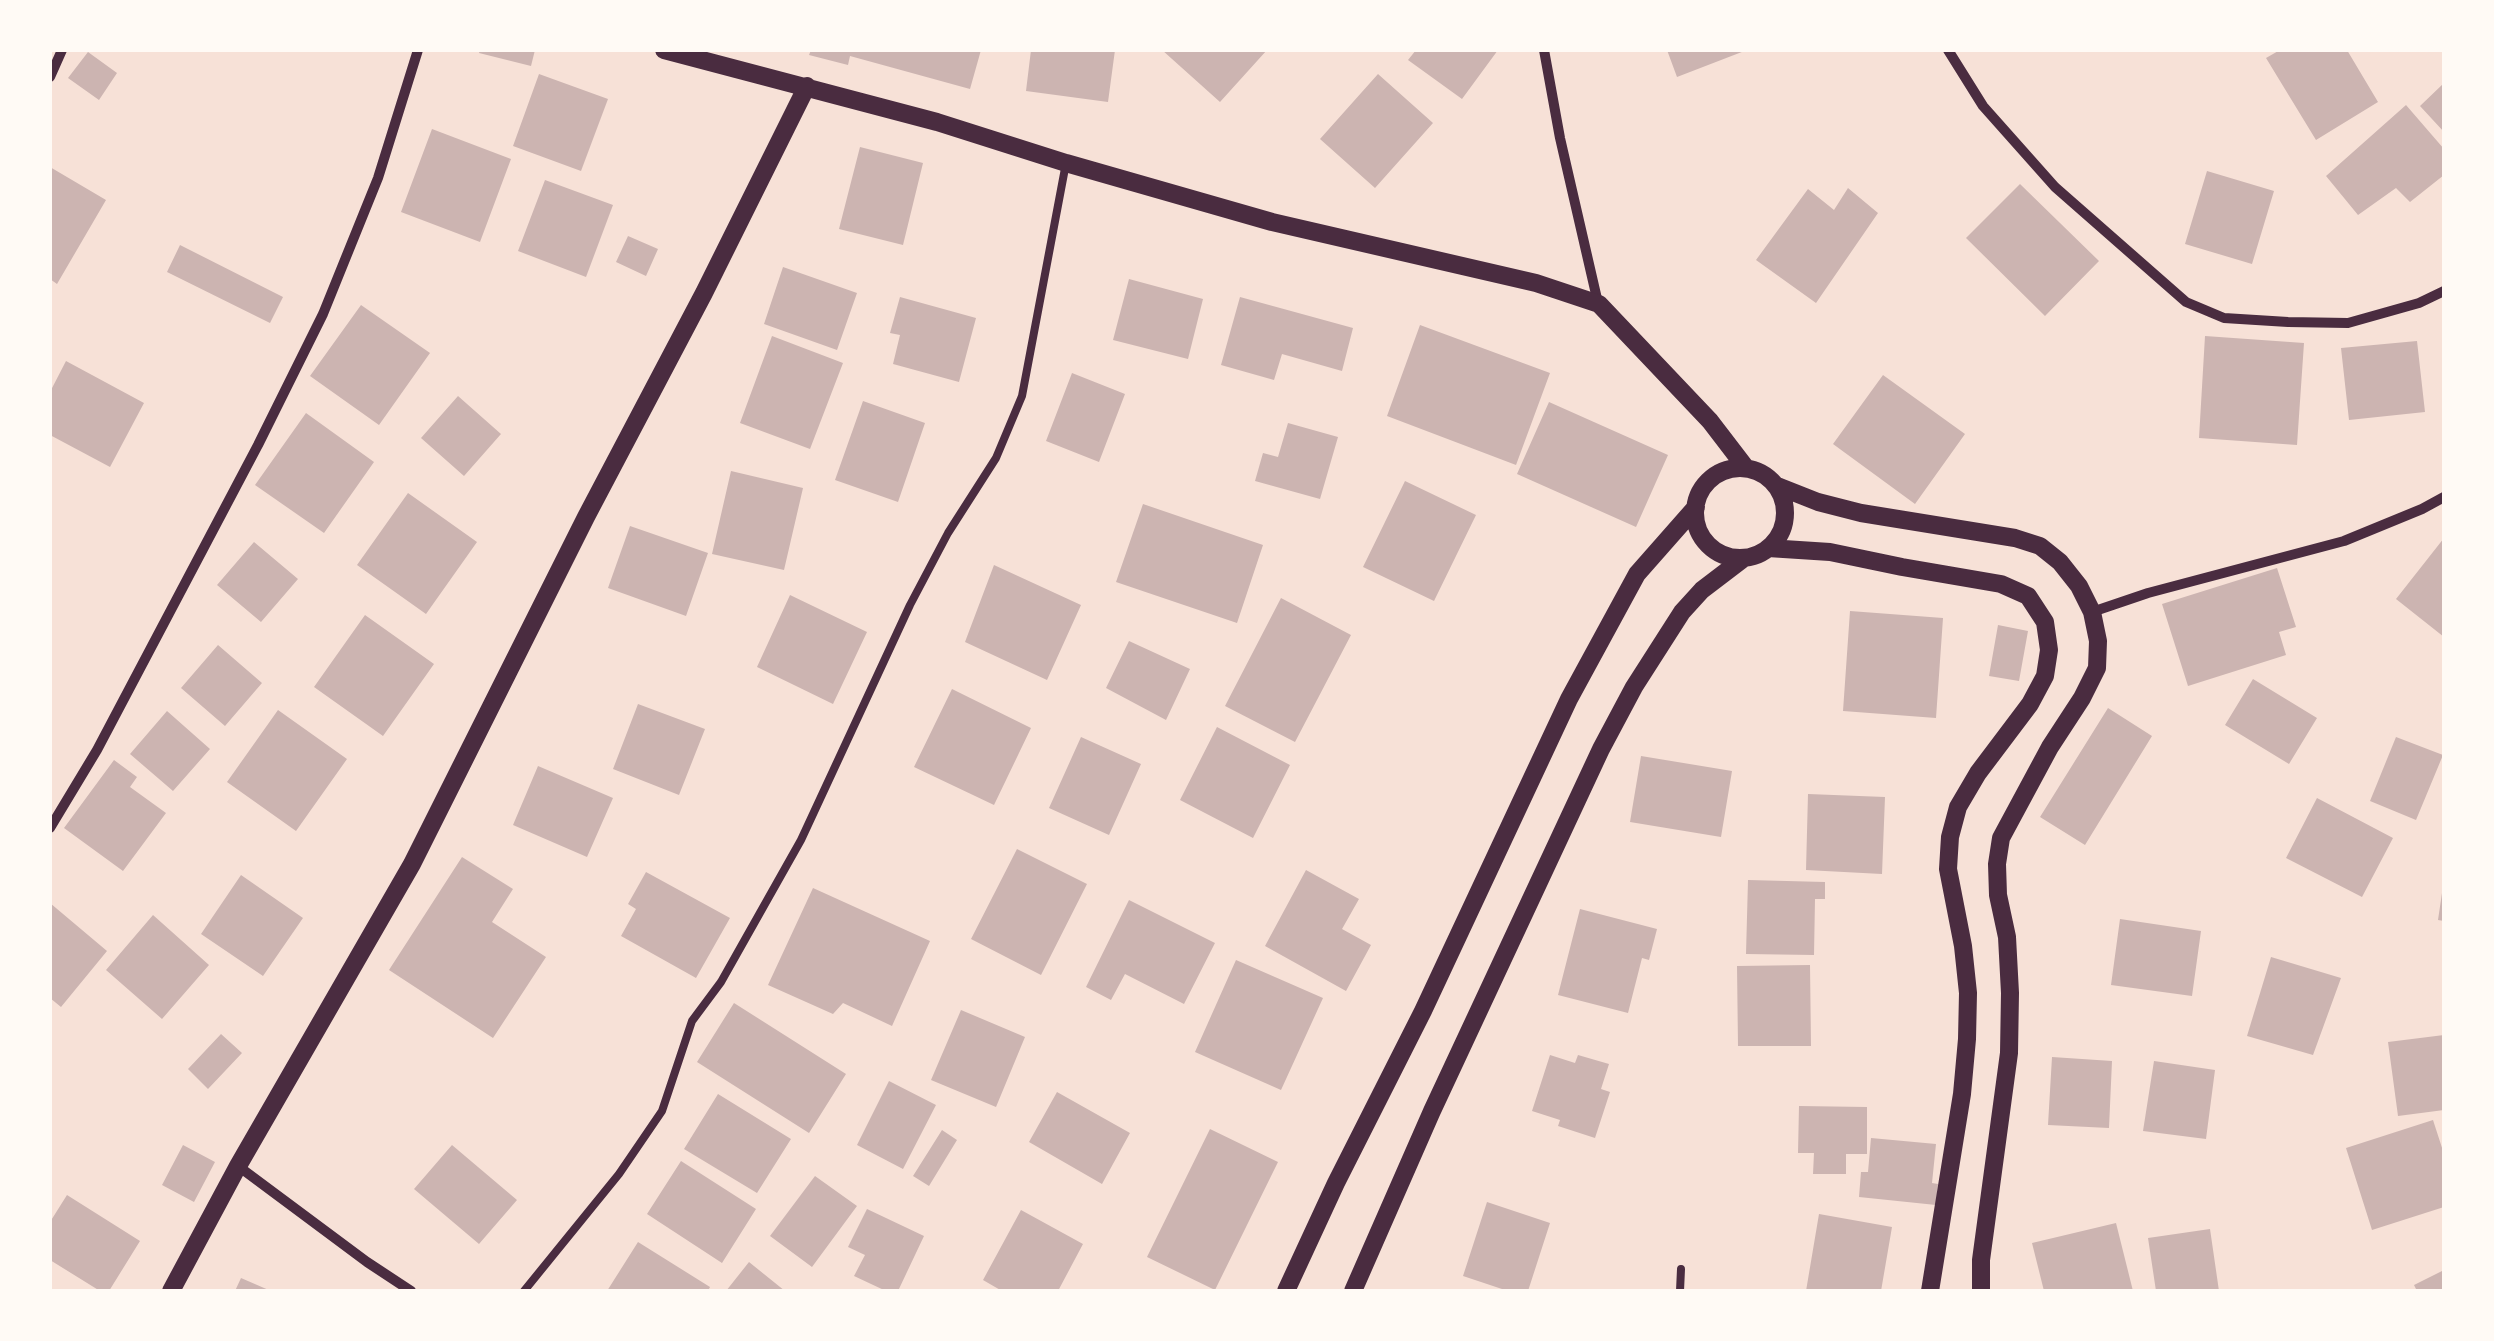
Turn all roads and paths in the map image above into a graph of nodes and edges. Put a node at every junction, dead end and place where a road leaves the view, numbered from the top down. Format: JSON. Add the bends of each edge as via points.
{"nodes":[{"id":1,"x":62,"y":50,"type":"edge"},
{"id":2,"x":418,"y":50,"type":"edge"},
{"id":3,"x":664,"y":50,"type":"edge"},
{"id":4,"x":1544,"y":50,"type":"edge"},
{"id":5,"x":1948,"y":50,"type":"edge"},
{"id":6,"x":50,"y":77,"type":"edge"},
{"id":7,"x":807,"y":86,"type":"junction"},
{"id":8,"x":1066,"y":164,"type":"junction"},
{"id":9,"x":2444,"y":290,"type":"edge"},
{"id":10,"x":1599,"y":304,"type":"junction"},
{"id":11,"x":1746,"y":468,"type":"junction"},
{"id":12,"x":1775,"y":485,"type":"junction"},
{"id":13,"x":2444,"y":497,"type":"edge"},
{"id":14,"x":1696,"y":507,"type":"junction"},
{"id":15,"x":1768,"y":548,"type":"junction"},
{"id":16,"x":1744,"y":558,"type":"junction"},
{"id":17,"x":2092,"y":612,"type":"junction"},
{"id":18,"x":50,"y":828,"type":"edge"},
{"id":19,"x":238,"y":1166,"type":"junction"},
{"id":20,"x":1680,"y":1270,"type":"dead end"},
{"id":21,"x":171,"y":1291,"type":"edge"},
{"id":22,"x":411,"y":1291,"type":"edge"},
{"id":23,"x":524,"y":1291,"type":"edge"},
{"id":24,"x":1286,"y":1291,"type":"edge"},
{"id":25,"x":1353,"y":1291,"type":"edge"},
{"id":26,"x":1680,"y":1291,"type":"edge"},
{"id":27,"x":1930,"y":1291,"type":"edge"},
{"id":28,"x":1981,"y":1291,"type":"edge"}],
"edges":[{"from":1,"to":6,"type":"street"},
{"from":2,"to":18,"type":"street","via":[[378,178],[323,314]]},
{"from":3,"to":7,"type":"street"},
{"from":4,"to":10,"type":"street"},
{"from":5,"to":9,"type":"street","via":[[1983,106],[2055,187],[2186,302],[2224,318],[2348,323],[2419,304]]},
{"from":7,"to":8,"type":"street"},
{"from":7,"to":19,"type":"street","via":[[412,864]]},
{"from":8,"to":10,"type":"street"},
{"from":8,"to":23,"type":"lane","via":[[1022,396],[996,458],[910,605],[801,840],[692,1021],[662,1111]]},
{"from":10,"to":11,"type":"street"},
{"from":11,"to":12,"type":"street"},
{"from":11,"to":14,"type":"street","via":[[1718,473]]},
{"from":12,"to":15,"type":"street","via":[[1785,511]]},
{"from":12,"to":17,"type":"street","via":[[1861,512],[2040,546],[2080,586]]},
{"from":13,"to":17,"type":"street","via":[[2344,541]]},
{"from":14,"to":16,"type":"street","via":[[1708,544]]},
{"from":14,"to":24,"type":"street","via":[[1636,574],[1568,699]]},
{"from":15,"to":16,"type":"street"},
{"from":15,"to":27,"type":"street","via":[[1830,552],[2002,584],[2028,596],[2045,622],[2045,676],[1968,790],[1950,837],[1967,1039]]},
{"from":16,"to":25,"type":"street","via":[[1682,612],[1634,686]]},
{"from":17,"to":28,"type":"street","via":[[2097,668],[2001,838],[2008,1053]]},
{"from":19,"to":21,"type":"street"},
{"from":19,"to":22,"type":"street"},
{"from":20,"to":26,"type":"lane"}]}
